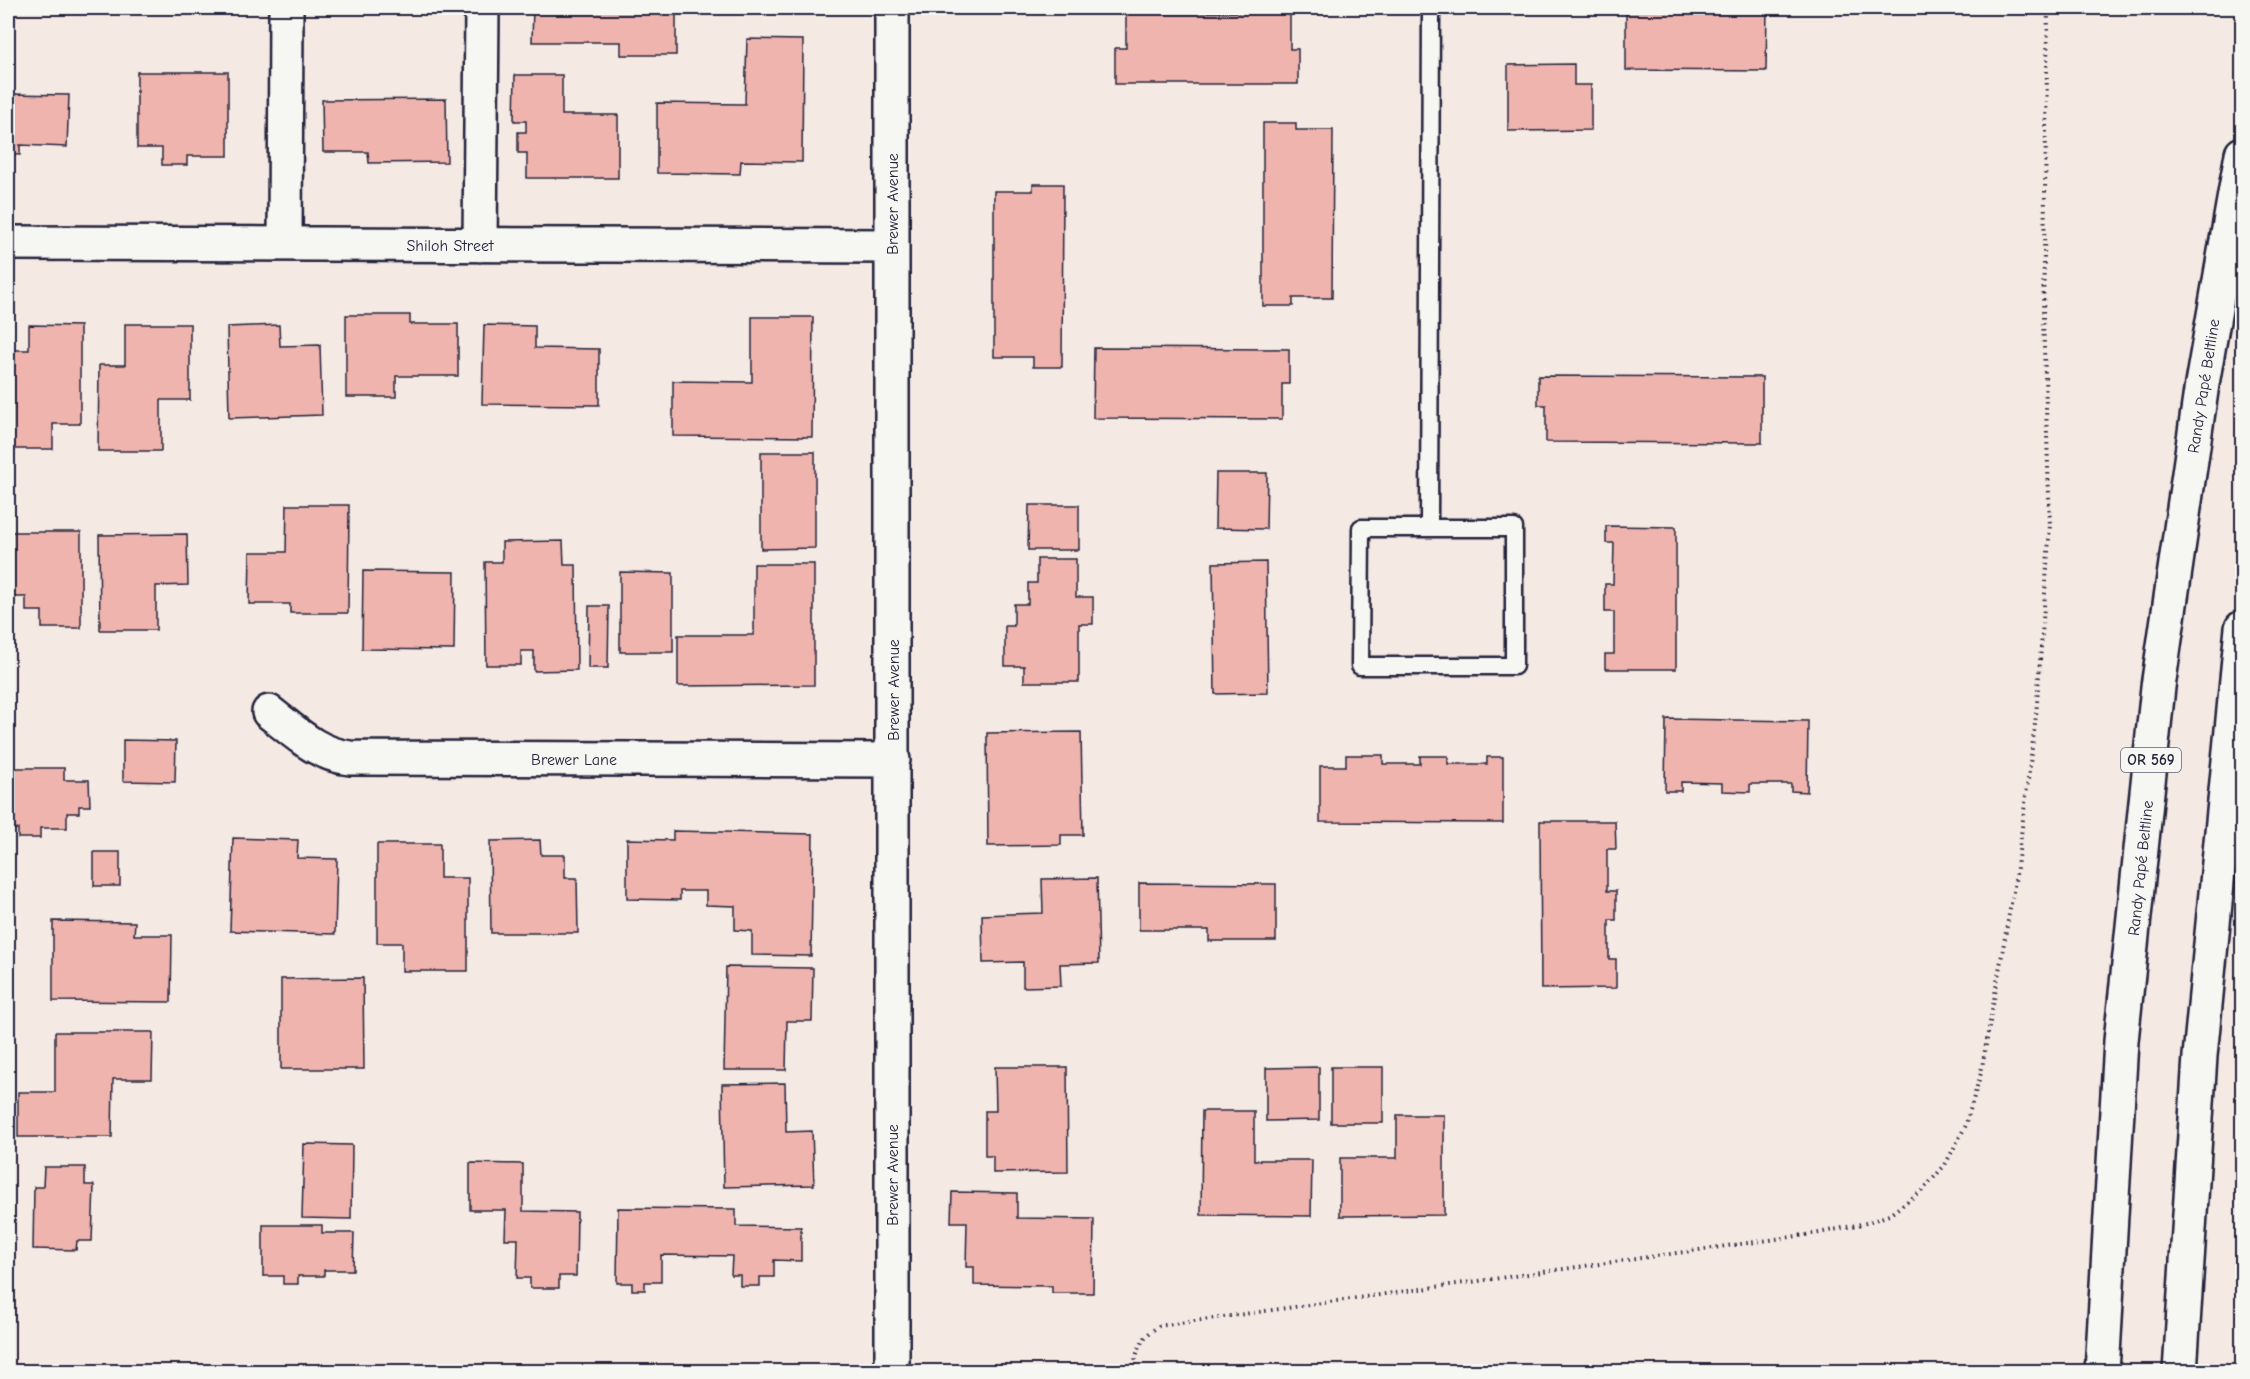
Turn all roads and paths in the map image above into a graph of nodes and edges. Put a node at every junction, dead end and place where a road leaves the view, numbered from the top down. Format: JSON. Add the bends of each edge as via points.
{"nodes":[{"id":1,"x":286,"y":8,"type":"edge"},
{"id":2,"x":482,"y":8,"type":"edge"},
{"id":3,"x":892,"y":8,"type":"edge"},
{"id":4,"x":1431,"y":8,"type":"edge"},
{"id":5,"x":2049,"y":8,"type":"edge"},
{"id":6,"x":2242,"y":154,"type":"edge"},
{"id":7,"x":8,"y":243,"type":"edge"},
{"id":8,"x":285,"y":244,"type":"junction"},
{"id":9,"x":480,"y":245,"type":"junction"},
{"id":10,"x":892,"y":246,"type":"junction"},
{"id":11,"x":1429,"y":528,"type":"junction"},
{"id":12,"x":2242,"y":628,"type":"edge"},
{"id":13,"x":269,"y":712,"type":"dead end"},
{"id":14,"x":893,"y":760,"type":"junction"},
{"id":15,"x":892,"y":1371,"type":"edge"},
{"id":16,"x":1134,"y":1371,"type":"edge"},
{"id":17,"x":2102,"y":1371,"type":"edge"},
{"id":18,"x":2181,"y":1371,"type":"edge"}],
"edges":[{"from":1,"to":8,"type":"main road"},
{"from":2,"to":9,"type":"main road"},
{"from":3,"to":10,"type":"main road","name":"Brewer Avenue"},
{"from":4,"to":11,"type":"lane"},
{"from":5,"to":16,"type":"path","via":[[2043,317],[2050,525],[2036,716],[2016,875],[1981,1073],[1965,1127],[1945,1165],[1923,1190],[1889,1215],[1857,1225],[1159,1326],[1146,1334],[1138,1347]]},
{"from":6,"to":17,"type":"main road","name":"Randy Papé Beltline","number":"OR 569","via":[[2202,384],[2158,687],[2121,1041]]},
{"from":7,"to":8,"type":"main road","name":"Shiloh Street"},
{"from":8,"to":9,"type":"main road","name":"Shiloh Street"},
{"from":9,"to":10,"type":"main road","name":"Shiloh Street"},
{"from":10,"to":14,"type":"main road","name":"Brewer Avenue"},
{"from":11,"to":11,"type":"lane","via":[[1361,528],[1360,666],[1514,666],[1514,528]]},
{"from":12,"to":18,"type":"main road","via":[[2200,1056]]},
{"from":13,"to":14,"type":"main road","name":"Brewer Lane","via":[[311,745],[334,756],[350,758]]},
{"from":14,"to":15,"type":"main road","name":"Brewer Avenue"}]}
